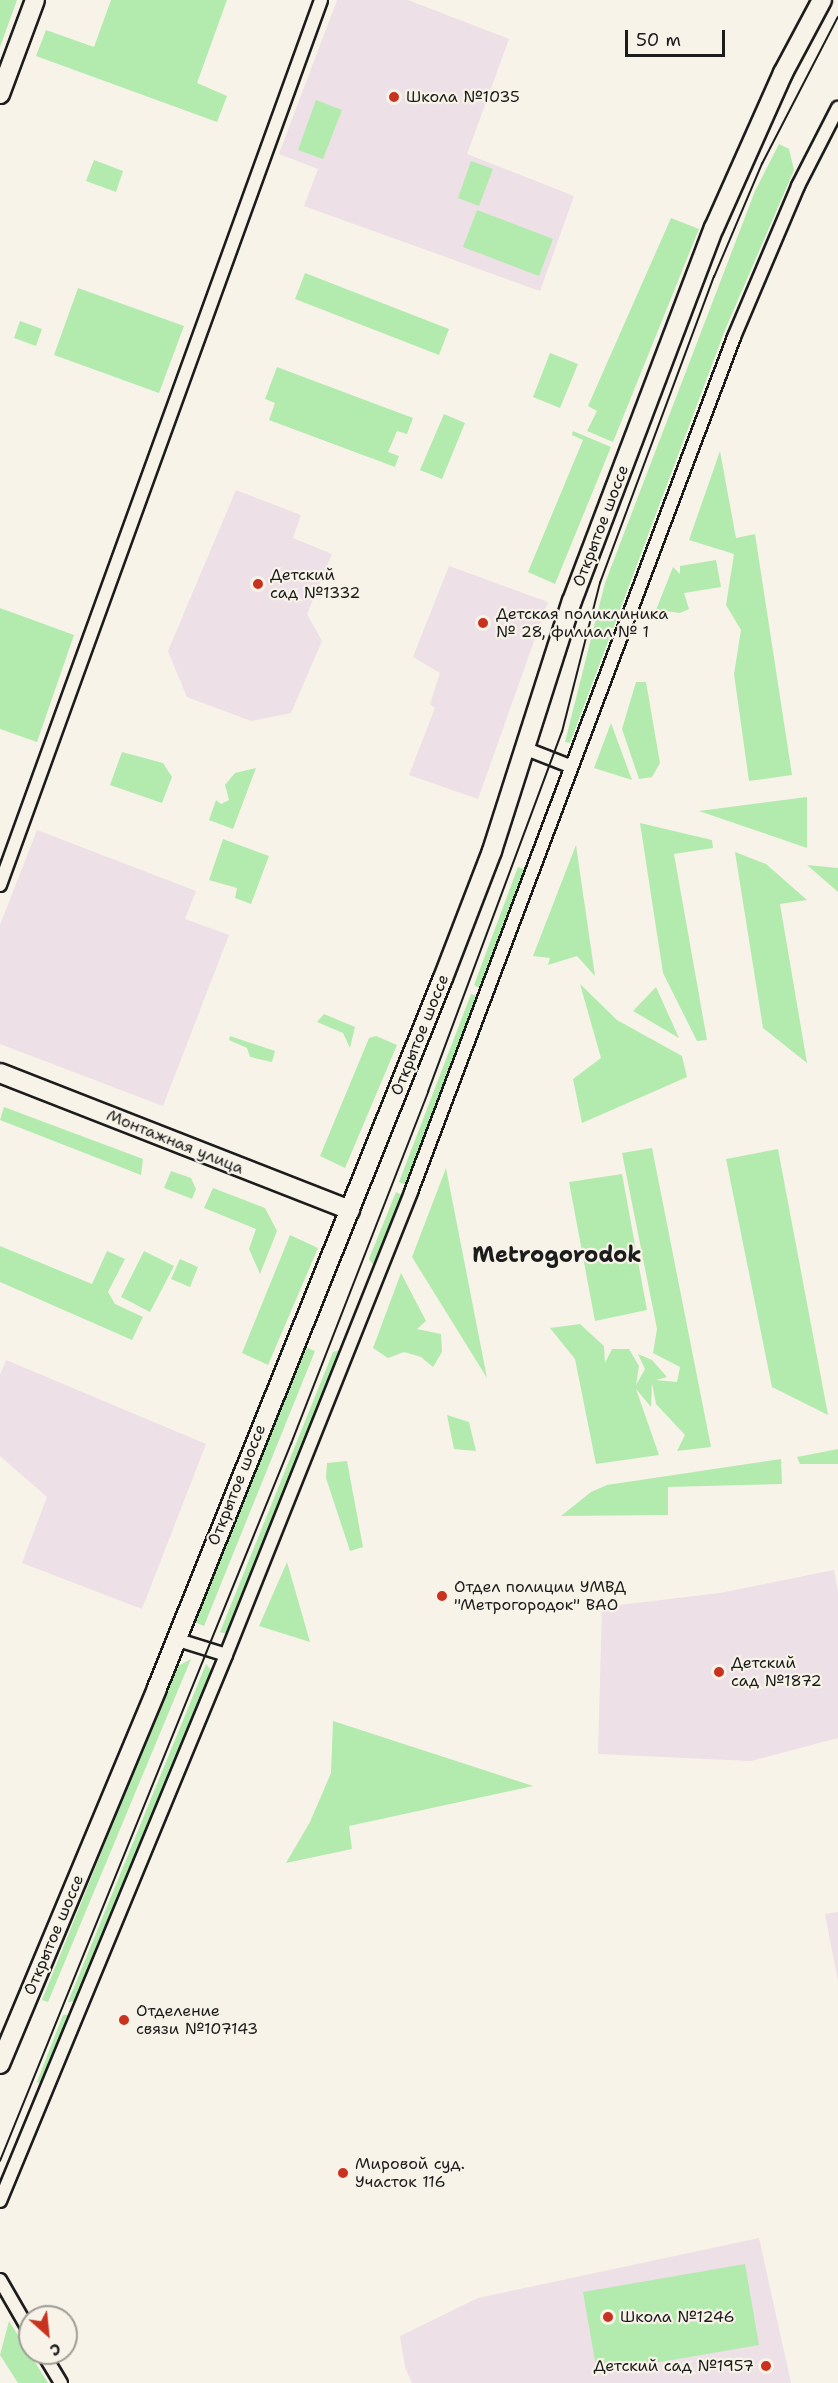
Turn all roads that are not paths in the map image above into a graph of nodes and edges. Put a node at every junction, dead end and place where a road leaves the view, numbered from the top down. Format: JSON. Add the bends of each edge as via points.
{"nodes":[{"id":1,"x":35,"y":0,"type":"edge"},
{"id":2,"x":321,"y":0,"type":"edge"},
{"id":3,"x":822,"y":0,"type":"edge"},
{"id":4,"x":0,"y":94,"type":"edge"},
{"id":5,"x":838,"y":108,"type":"edge"},
{"id":6,"x":524,"y":748,"type":"junction"},
{"id":7,"x":570,"y":766,"type":"junction"},
{"id":8,"x":0,"y":885,"type":"edge"},
{"id":9,"x":0,"y":1072,"type":"edge"},
{"id":10,"x":350,"y":1210,"type":"junction"},
{"id":11,"x":175,"y":1639,"type":"junction"},
{"id":12,"x":226,"y":1655,"type":"junction"},
{"id":13,"x":1,"y":2057,"type":"edge"},
{"id":14,"x":0,"y":2201,"type":"edge"},
{"id":15,"x":0,"y":2280,"type":"edge"},
{"id":16,"x":18,"y":2311,"type":"edge"},
{"id":17,"x":50,"y":2365,"type":"edge"},
{"id":18,"x":61,"y":2383,"type":"edge"}],
"edges":[{"from":1,"to":4,"type":"street"},
{"from":2,"to":8,"type":"street"},
{"from":3,"to":6,"type":"street","name":"Открытое шоссе","via":[[783,73],[714,228],[577,590]]},
{"from":5,"to":7,"type":"street","via":[[798,186],[734,337]]},
{"from":6,"to":7,"type":"street"},
{"from":6,"to":10,"type":"street","name":"Открытое шоссе","via":[[492,852]]},
{"from":7,"to":12,"type":"street","via":[[411,1192]]},
{"from":9,"to":10,"type":"street","name":"Монтажная улица"},
{"from":10,"to":11,"type":"street","name":"Открытое шоссе"},
{"from":11,"to":12,"type":"street"},
{"from":11,"to":13,"type":"street","name":"Открытое шоссе"},
{"from":12,"to":14,"type":"street"},
{"from":15,"to":16,"type":"street"},
{"from":17,"to":18,"type":"street"}]}
